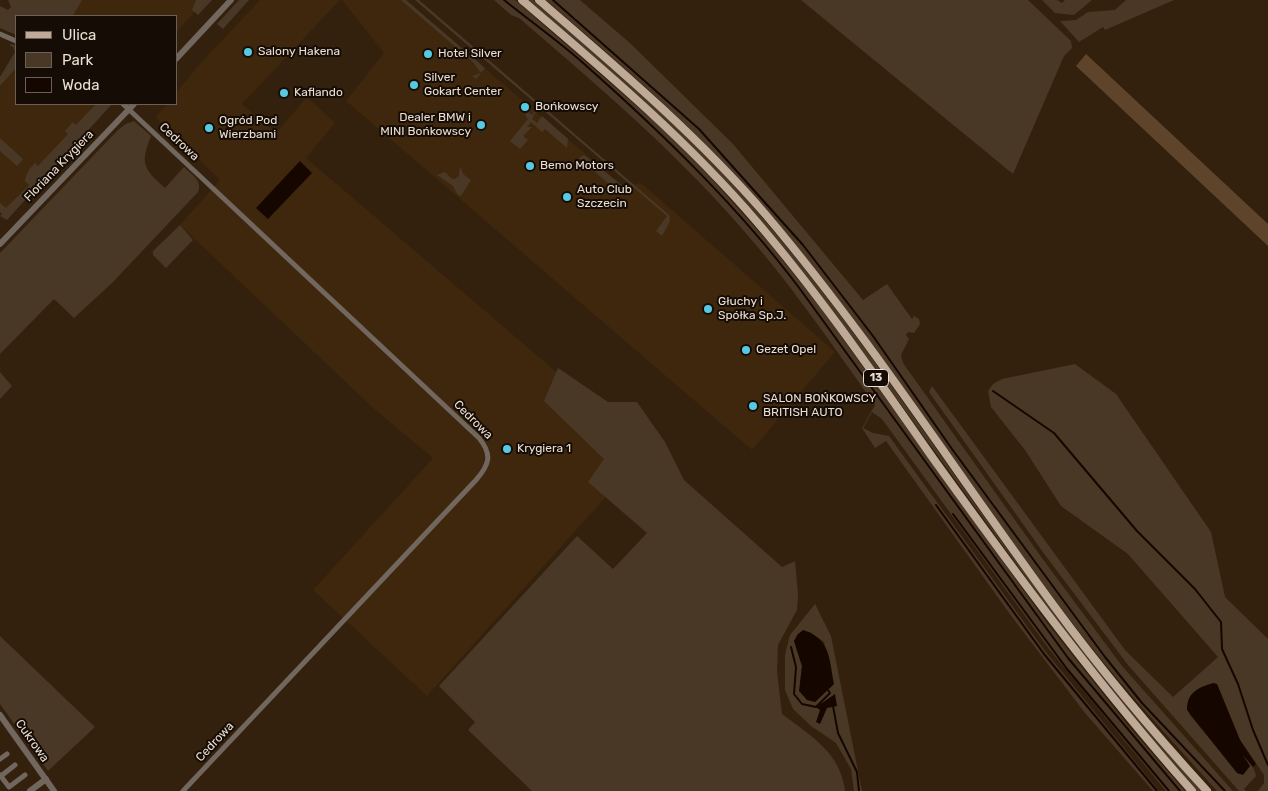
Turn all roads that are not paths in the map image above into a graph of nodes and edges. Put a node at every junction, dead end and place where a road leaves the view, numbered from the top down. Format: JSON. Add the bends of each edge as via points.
{"nodes":[{"id":1,"x":231,"y":0,"type":"edge"},
{"id":2,"x":236,"y":0,"type":"edge"},
{"id":3,"x":522,"y":0,"type":"edge"},
{"id":4,"x":539,"y":0,"type":"edge"},
{"id":5,"x":213,"y":20,"type":"junction"},
{"id":6,"x":0,"y":34,"type":"edge"},
{"id":7,"x":15,"y":41,"type":"edge"},
{"id":8,"x":178,"y":57,"type":"edge"},
{"id":9,"x":132,"y":106,"type":"edge"},
{"id":10,"x":0,"y":244,"type":"edge"},
{"id":11,"x":0,"y":715,"type":"edge"},
{"id":12,"x":7,"y":754,"type":"dead end"},
{"id":13,"x":0,"y":759,"type":"edge"},
{"id":14,"x":16,"y":765,"type":"dead end"},
{"id":15,"x":25,"y":775,"type":"dead end"},
{"id":16,"x":0,"y":776,"type":"edge"},
{"id":17,"x":46,"y":780,"type":"junction"},
{"id":18,"x":30,"y":791,"type":"edge"},
{"id":19,"x":54,"y":791,"type":"edge"},
{"id":20,"x":182,"y":791,"type":"edge"},
{"id":21,"x":1192,"y":791,"type":"edge"},
{"id":22,"x":1207,"y":791,"type":"edge"}],
"edges":[{"from":1,"to":5,"type":"street"},
{"from":2,"to":5,"type":"street"},
{"from":3,"to":21,"type":"main road","number":"13","via":[[645,107],[757,222],[841,329],[1047,616],[1103,688]]},
{"from":4,"to":22,"type":"main road","number":"13","via":[[653,99],[765,214],[838,306],[1056,609],[1106,674]]},
{"from":5,"to":8,"type":"street"},
{"from":6,"to":7,"type":"street"},
{"from":9,"to":10,"type":"street","name":"Floriana Krygiera"},
{"from":9,"to":20,"type":"street","name":"Cedrowa","via":[[478,438],[489,456],[487,466],[476,480]]},
{"from":11,"to":17,"type":"street","name":"Cukrowa"},
{"from":12,"to":13,"type":"street"},
{"from":14,"to":16,"type":"street"},
{"from":15,"to":16,"type":"street","via":[[9,787]]},
{"from":17,"to":18,"type":"street"},
{"from":17,"to":19,"type":"street","name":"Cukrowa"}]}
